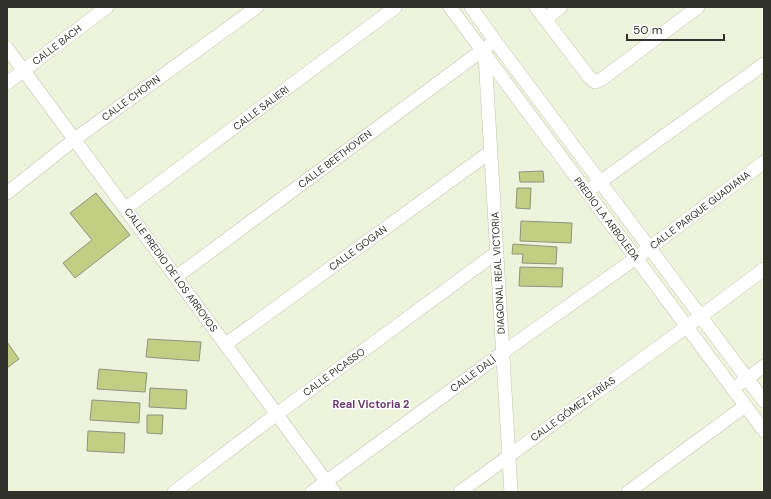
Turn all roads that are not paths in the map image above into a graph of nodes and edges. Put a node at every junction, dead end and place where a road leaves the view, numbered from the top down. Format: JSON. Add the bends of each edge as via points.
{"nodes":[{"id":1,"x":107,"y":7,"type":"edge"},
{"id":2,"x":257,"y":7,"type":"edge"},
{"id":3,"x":396,"y":7,"type":"edge"},
{"id":4,"x":450,"y":7,"type":"edge"},
{"id":5,"x":471,"y":7,"type":"edge"},
{"id":6,"x":536,"y":7,"type":"edge"},
{"id":7,"x":561,"y":7,"type":"edge"},
{"id":8,"x":698,"y":7,"type":"edge"},
{"id":9,"x":545,"y":19,"type":"junction"},
{"id":10,"x":495,"y":40,"type":"junction"},
{"id":11,"x":7,"y":48,"type":"edge"},
{"id":12,"x":483,"y":52,"type":"junction"},
{"id":13,"x":764,"y":64,"type":"edge"},
{"id":14,"x":23,"y":70,"type":"junction"},
{"id":15,"x":7,"y":83,"type":"edge"},
{"id":16,"x":75,"y":139,"type":"junction"},
{"id":17,"x":490,"y":152,"type":"junction"},
{"id":18,"x":764,"y":162,"type":"edge"},
{"id":19,"x":600,"y":182,"type":"junction"},
{"id":20,"x":9,"y":187,"type":"edge"},
{"id":21,"x":586,"y":191,"type":"junction"},
{"id":22,"x":126,"y":208,"type":"junction"},
{"id":23,"x":649,"y":248,"type":"junction"},
{"id":24,"x":496,"y":254,"type":"junction"},
{"id":25,"x":636,"y":258,"type":"junction"},
{"id":26,"x":764,"y":269,"type":"edge"},
{"id":27,"x":176,"y":277,"type":"junction"},
{"id":28,"x":701,"y":317,"type":"junction"},
{"id":29,"x":687,"y":327,"type":"junction"},
{"id":30,"x":226,"y":344,"type":"junction"},
{"id":31,"x":502,"y":353,"type":"junction"},
{"id":32,"x":764,"y":366,"type":"edge"},
{"id":33,"x":747,"y":378,"type":"junction"},
{"id":34,"x":733,"y":389,"type":"junction"},
{"id":35,"x":764,"y":401,"type":"edge"},
{"id":36,"x":745,"y":406,"type":"junction"},
{"id":37,"x":277,"y":414,"type":"junction"},
{"id":38,"x":764,"y":431,"type":"edge"},
{"id":39,"x":509,"y":456,"type":"junction"},
{"id":40,"x":326,"y":481,"type":"junction"},
{"id":41,"x":174,"y":492,"type":"edge"},
{"id":42,"x":312,"y":492,"type":"edge"},
{"id":43,"x":334,"y":492,"type":"edge"},
{"id":44,"x":460,"y":492,"type":"edge"},
{"id":45,"x":511,"y":492,"type":"edge"},
{"id":46,"x":628,"y":492,"type":"edge"}],
"edges":[{"from":1,"to":14,"type":"street","name":"CALLE BACH"},
{"from":2,"to":16,"type":"street","name":"CALLE CHOPIN"},
{"from":3,"to":22,"type":"street","name":"CALLE SALIERI"},
{"from":4,"to":12,"type":"street","name":"PREDIO LA ARBOLEDA"},
{"from":5,"to":10,"type":"street","name":"PREDIO LA ARBOLEDA"},
{"from":6,"to":9,"type":"street"},
{"from":7,"to":9,"type":"street"},
{"from":8,"to":9,"type":"street","via":[[595,82]]},
{"from":10,"to":12,"type":"street","name":"CALLE BEETHOVEN"},
{"from":10,"to":19,"type":"street","name":"PREDIO LA ARBOLEDA"},
{"from":11,"to":14,"type":"street","name":"CALLE PREDIO DE LOS ARROYOS"},
{"from":12,"to":17,"type":"street","name":"DIAGONAL REAL VICTORIA"},
{"from":12,"to":21,"type":"street","name":"PREDIO LA ARBOLEDA"},
{"from":12,"to":27,"type":"street","name":"CALLE BEETHOVEN"},
{"from":13,"to":19,"type":"street"},
{"from":14,"to":15,"type":"street","name":"CALLE BACH"},
{"from":14,"to":16,"type":"street","name":"CALLE PREDIO DE LOS ARROYOS"},
{"from":16,"to":20,"type":"street","name":"CALLE CHOPIN"},
{"from":16,"to":22,"type":"street","name":"CALLE PREDIO DE LOS ARROYOS"},
{"from":17,"to":24,"type":"street","name":"DIAGONAL REAL VICTORIA"},
{"from":17,"to":30,"type":"street","name":"CALLE GOGAN"},
{"from":18,"to":23,"type":"street","name":"CALLE PARQUE GUADIANA"},
{"from":19,"to":21,"type":"street"},
{"from":19,"to":23,"type":"street","name":"PREDIO LA ARBOLEDA"},
{"from":21,"to":25,"type":"street","name":"PREDIO LA ARBOLEDA"},
{"from":22,"to":27,"type":"street","name":"CALLE PREDIO DE LOS ARROYOS"},
{"from":23,"to":25,"type":"street","name":"CALLE PARQUE GUADIANA"},
{"from":23,"to":28,"type":"street","name":"PREDIO LA ARBOLEDA"},
{"from":24,"to":31,"type":"street","name":"DIAGONAL REAL VICTORIA"},
{"from":24,"to":37,"type":"street","name":"CALLE PICASSO"},
{"from":25,"to":29,"type":"street","name":"PREDIO LA ARBOLEDA"},
{"from":25,"to":31,"type":"street","name":"CALLE DALÍ"},
{"from":26,"to":28,"type":"street","name":"CALLE GÓMEZ FARÍAS"},
{"from":27,"to":30,"type":"street","name":"CALLE PREDIO DE LOS ARROYOS"},
{"from":28,"to":29,"type":"street","name":"CALLE GÓMEZ FARÍAS"},
{"from":28,"to":33,"type":"street","name":"PREDIO LA ARBOLEDA"},
{"from":29,"to":34,"type":"street","name":"PREDIO LA ARBOLEDA"},
{"from":29,"to":39,"type":"street","name":"CALLE GÓMEZ FARÍAS"},
{"from":30,"to":37,"type":"street","name":"CALLE PREDIO DE LOS ARROYOS"},
{"from":31,"to":39,"type":"street","name":"DIAGONAL REAL VICTORIA"},
{"from":31,"to":40,"type":"street","name":"CALLE DALÍ"},
{"from":32,"to":33,"type":"street"},
{"from":33,"to":34,"type":"street"},
{"from":33,"to":35,"type":"street","name":"PREDIO LA ARBOLEDA"},
{"from":34,"to":36,"type":"street","name":"PREDIO LA ARBOLEDA"},
{"from":36,"to":38,"type":"street","name":"PREDIO LA ARBOLEDA"},
{"from":36,"to":46,"type":"street"},
{"from":37,"to":40,"type":"street","name":"CALLE PREDIO DE LOS ARROYOS"},
{"from":37,"to":41,"type":"street","name":"CALLE PICASSO"},
{"from":39,"to":44,"type":"street","name":"CALLE GÓMEZ FARÍAS"},
{"from":39,"to":45,"type":"street","name":"DIAGONAL REAL VICTORIA"},
{"from":40,"to":42,"type":"street","name":"CALLE DALÍ"},
{"from":40,"to":43,"type":"street","name":"CALLE PREDIO DE LOS ARROYOS"}]}
